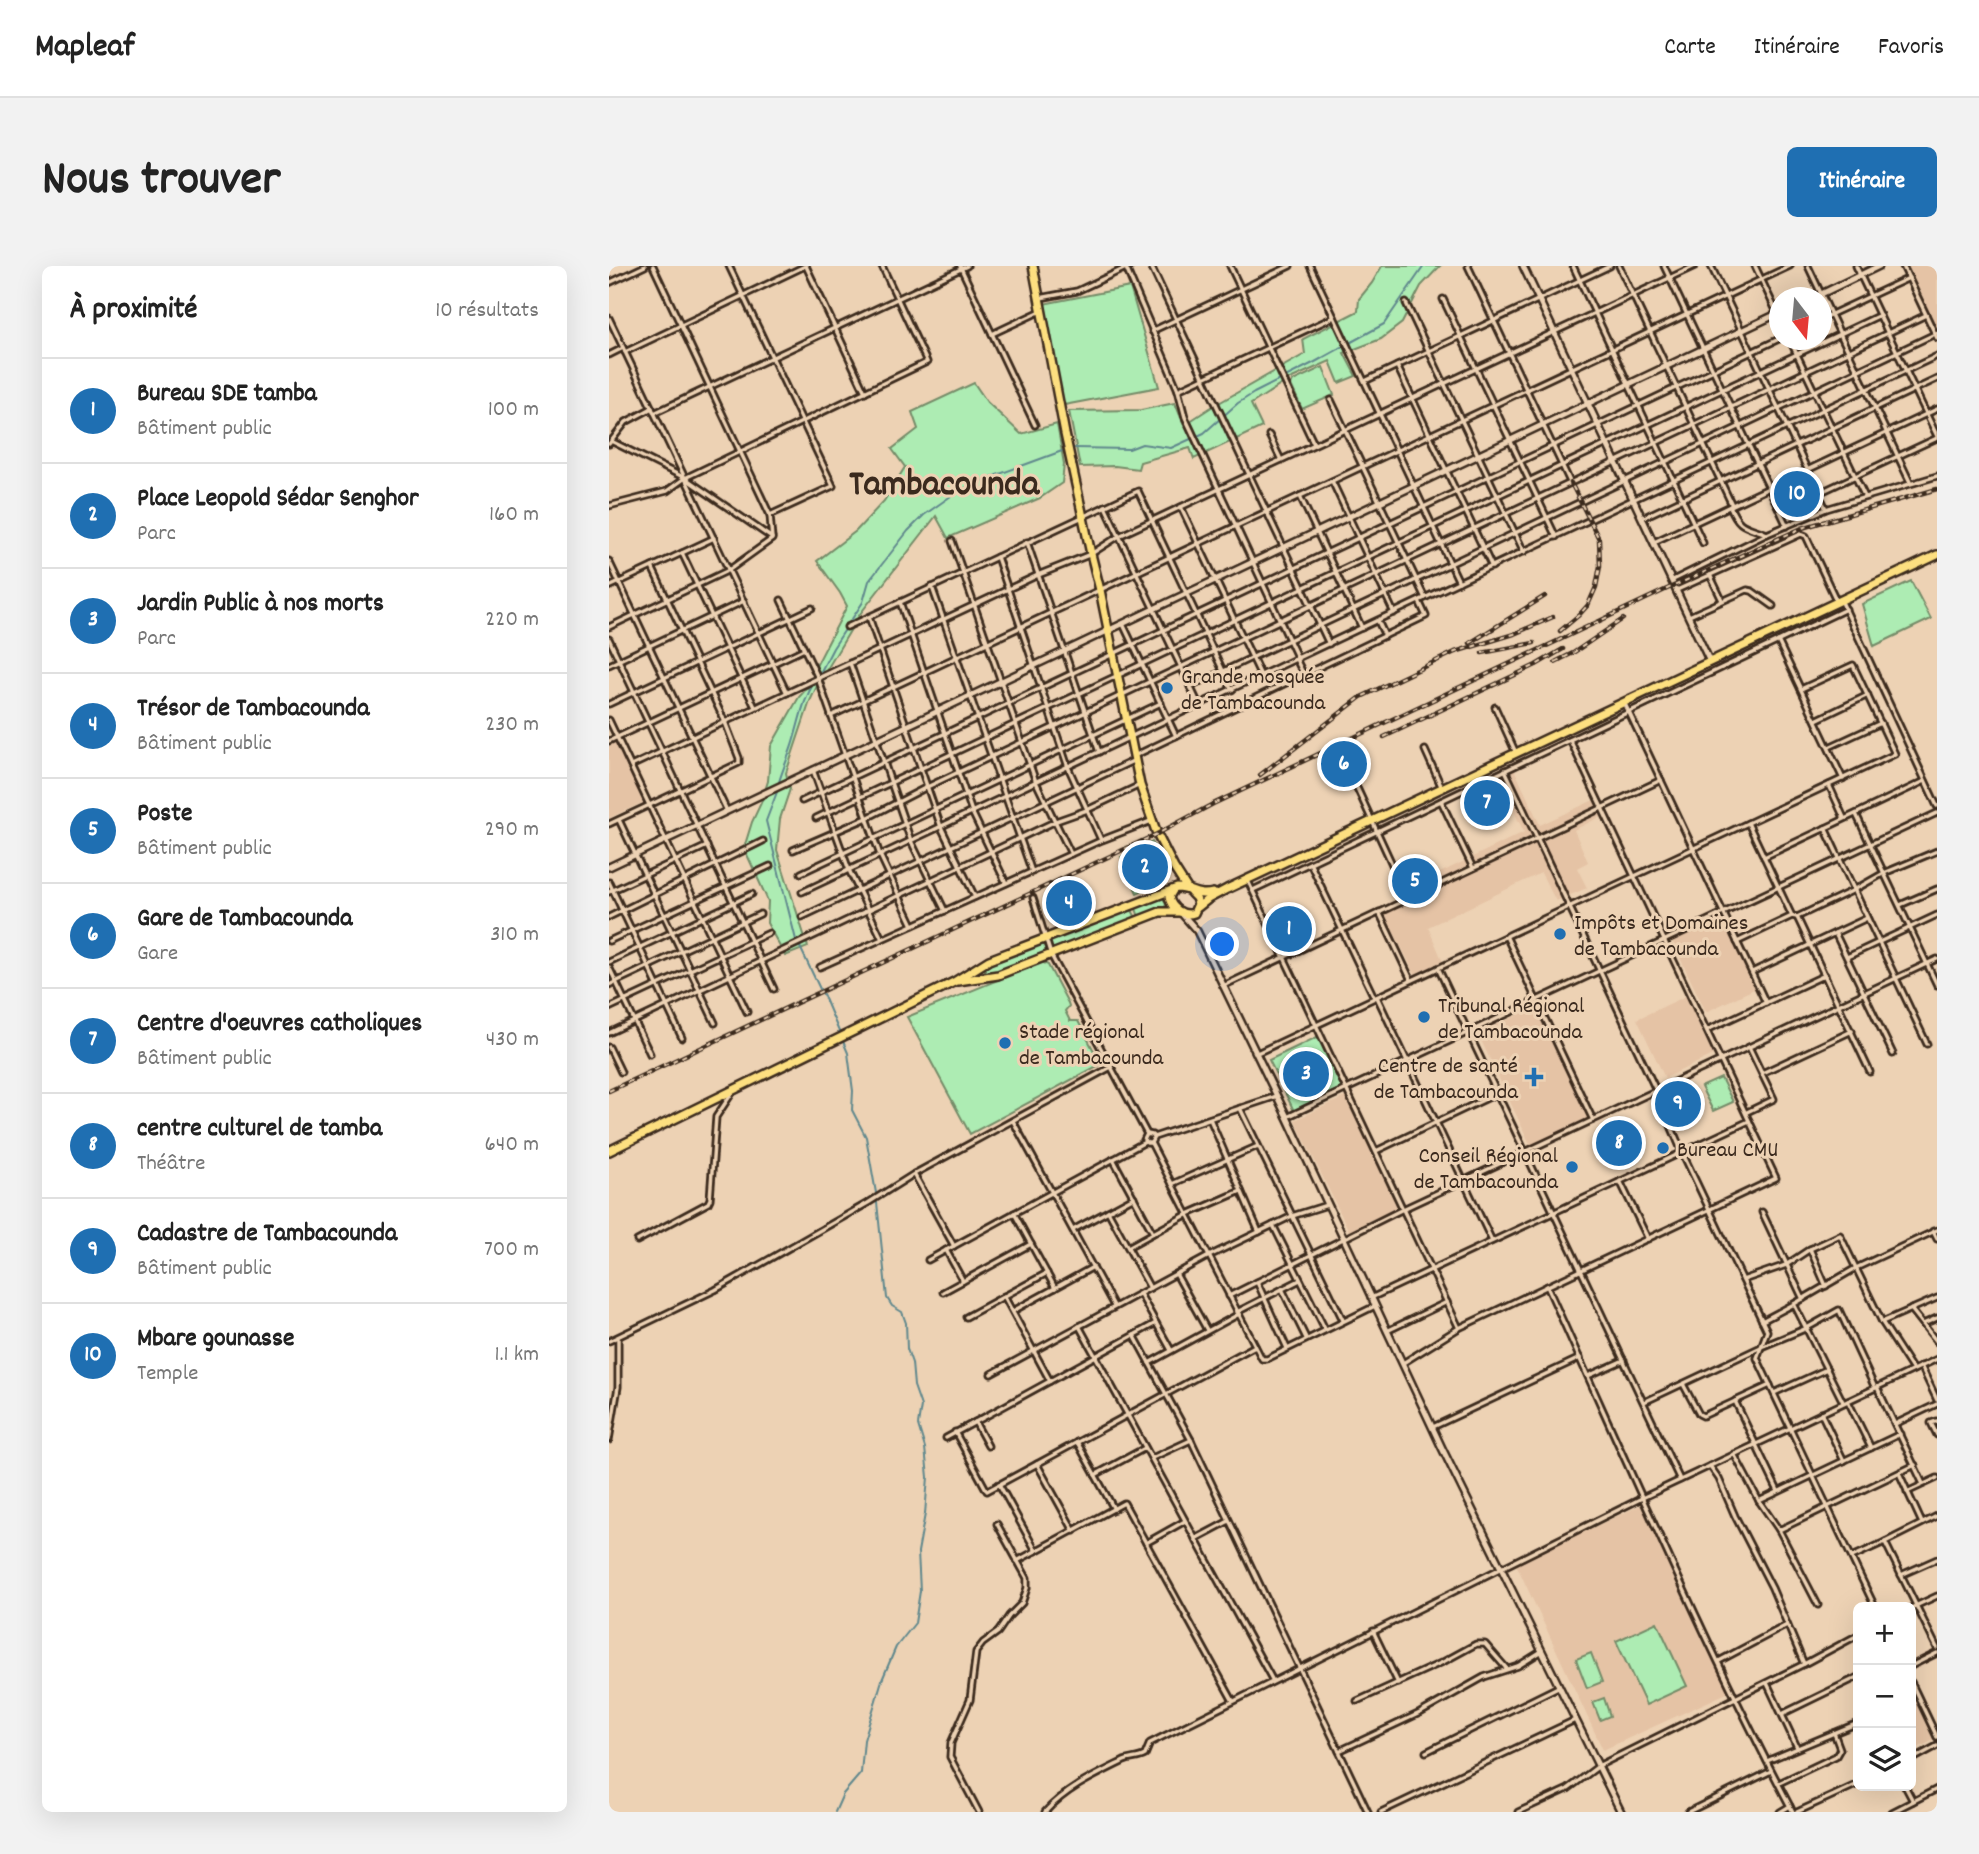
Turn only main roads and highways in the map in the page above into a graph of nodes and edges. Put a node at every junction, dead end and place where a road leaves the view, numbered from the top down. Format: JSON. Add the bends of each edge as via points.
{"nodes":[{"id":1,"x":1034,"y":266,"type":"edge"},
{"id":2,"x":1937,"y":555,"type":"edge"},
{"id":3,"x":1174,"y":868,"type":"junction"},
{"id":4,"x":1227,"y":889,"type":"junction"},
{"id":5,"x":1173,"y":890,"type":"junction"},
{"id":6,"x":1189,"y":891,"type":"junction"},
{"id":7,"x":1197,"y":909,"type":"junction"},
{"id":8,"x":1180,"y":912,"type":"junction"},
{"id":9,"x":954,"y":982,"type":"junction"},
{"id":10,"x":609,"y":1151,"type":"edge"}],
"edges":[{"from":1,"to":3,"type":"highway","via":[[1140,785]]},
{"from":2,"to":4,"type":"highway"},
{"from":3,"to":5,"type":"highway"},
{"from":3,"to":6,"type":"highway"},
{"from":4,"to":6,"type":"highway","via":[[1206,895]]},
{"from":4,"to":7,"type":"highway"},
{"from":5,"to":6,"type":"highway"},
{"from":5,"to":8,"type":"highway","via":[[1170,900]]},
{"from":5,"to":9,"type":"highway","via":[[985,962]]},
{"from":6,"to":7,"type":"highway","via":[[1196,898]]},
{"from":7,"to":8,"type":"highway","via":[[1187,915]]},
{"from":8,"to":9,"type":"highway","via":[[1160,912],[991,977]]},
{"from":9,"to":10,"type":"highway"}]}
